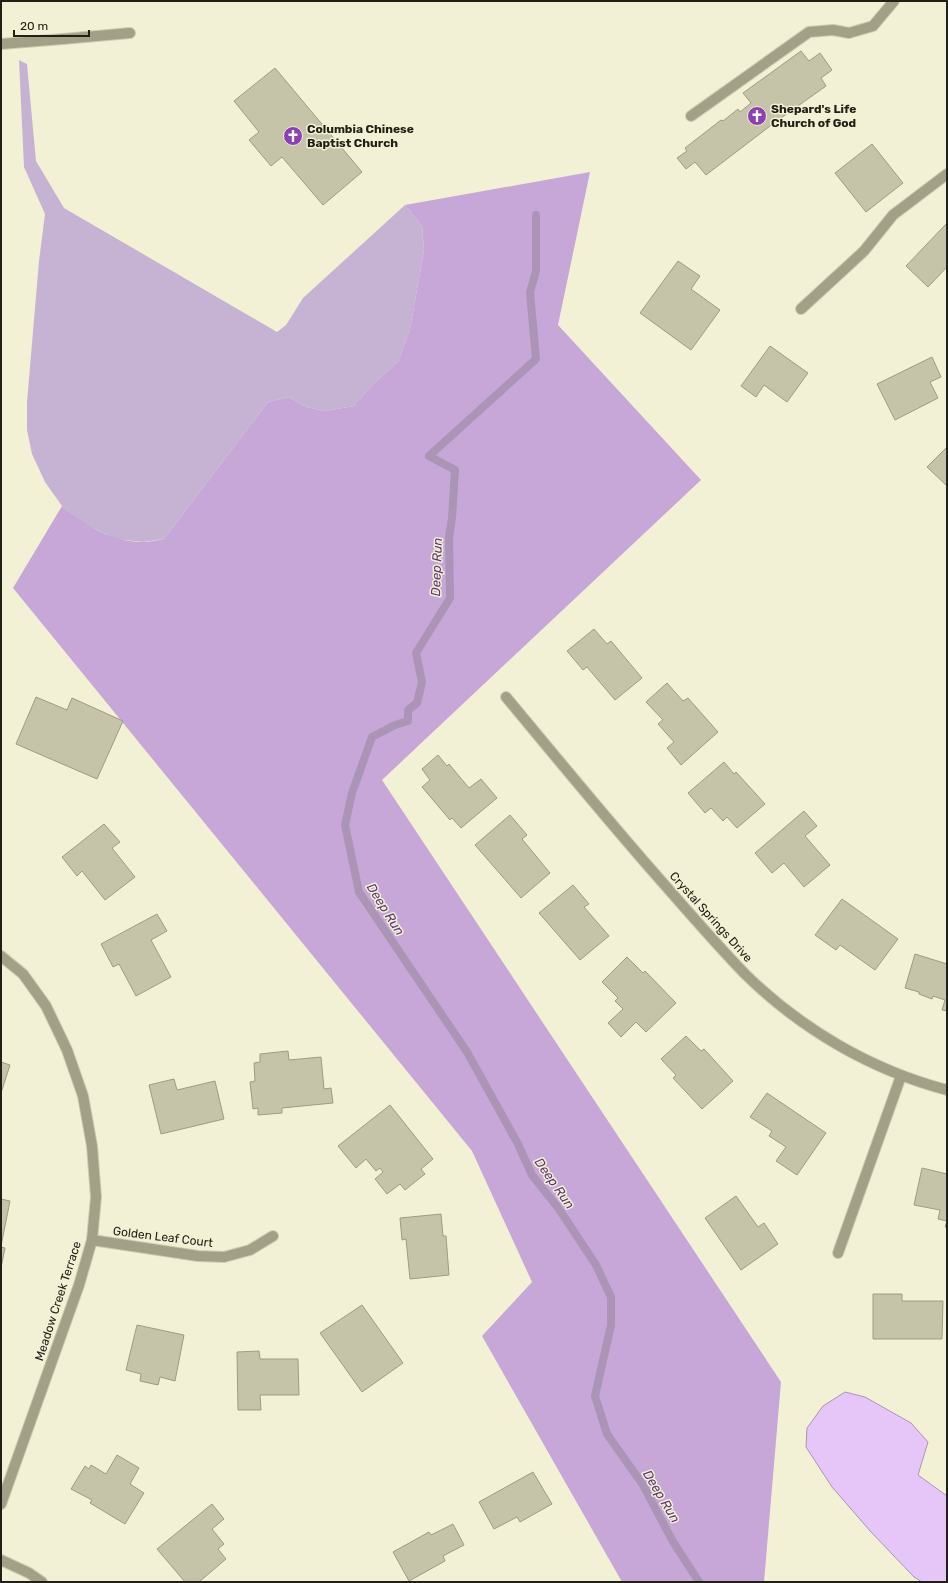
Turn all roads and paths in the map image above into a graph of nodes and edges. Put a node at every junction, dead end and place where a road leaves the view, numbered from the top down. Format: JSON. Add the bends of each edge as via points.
{"nodes":[{"id":1,"x":894,"y":1,"type":"edge"},
{"id":2,"x":130,"y":33,"type":"dead end"},
{"id":3,"x":1,"y":44,"type":"edge"},
{"id":4,"x":691,"y":116,"type":"dead end"},
{"id":5,"x":947,"y":174,"type":"edge"},
{"id":6,"x":801,"y":309,"type":"dead end"},
{"id":7,"x":506,"y":697,"type":"dead end"},
{"id":8,"x":1,"y":956,"type":"edge"},
{"id":9,"x":901,"y":1076,"type":"junction"},
{"id":10,"x":947,"y":1090,"type":"edge"},
{"id":11,"x":273,"y":1236,"type":"dead end"},
{"id":12,"x":92,"y":1240,"type":"junction"},
{"id":13,"x":838,"y":1253,"type":"dead end"},
{"id":14,"x":1,"y":1504,"type":"edge"},
{"id":15,"x":1,"y":1560,"type":"edge"},
{"id":16,"x":42,"y":1582,"type":"edge"}],
"edges":[{"from":1,"to":4,"type":"street","via":[[873,26],[849,33],[833,30],[809,32]]},
{"from":2,"to":3,"type":"street"},
{"from":5,"to":6,"type":"street","via":[[893,215],[864,251]]},
{"from":7,"to":9,"type":"street","name":"Crystal Springs Drive","via":[[623,837],[746,974],[775,1001],[812,1028],[852,1052]]},
{"from":8,"to":12,"type":"street","name":"Meadow Creek Terrace","via":[[23,974],[46,1006],[67,1050],[84,1096],[92,1146],[96,1197]]},
{"from":9,"to":10,"type":"street","name":"Crystal Springs Drive"},
{"from":9,"to":13,"type":"street"},
{"from":11,"to":12,"type":"street","name":"Golden Leaf Court","via":[[250,1250],[224,1257],[198,1256]]},
{"from":12,"to":14,"type":"street","name":"Meadow Creek Terrace","via":[[79,1285]]},
{"from":15,"to":16,"type":"street"}]}
